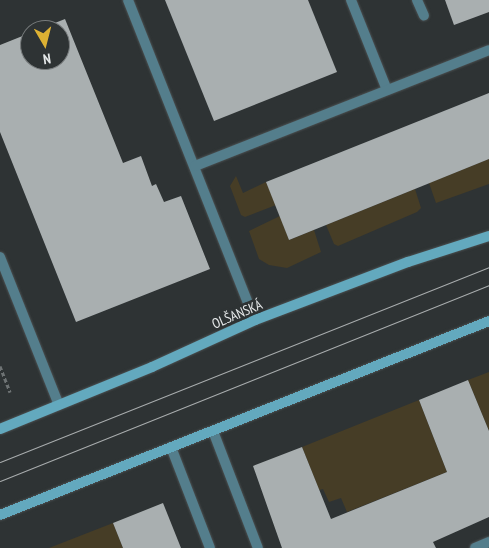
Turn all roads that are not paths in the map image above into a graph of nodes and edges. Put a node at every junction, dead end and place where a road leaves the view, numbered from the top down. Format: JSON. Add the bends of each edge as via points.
{"nodes":[{"id":1,"x":128,"y":0,"type":"edge"},
{"id":2,"x":351,"y":0,"type":"edge"},
{"id":3,"x":418,"y":0,"type":"edge"},
{"id":4,"x":424,"y":16,"type":"dead end"},
{"id":5,"x":489,"y":50,"type":"edge"},
{"id":6,"x":387,"y":90,"type":"junction"},
{"id":7,"x":195,"y":166,"type":"junction"},
{"id":8,"x":489,"y":236,"type":"edge"},
{"id":9,"x":0,"y":257,"type":"edge"},
{"id":10,"x":255,"y":320,"type":"junction"},
{"id":11,"x":489,"y":321,"type":"edge"},
{"id":12,"x":59,"y":405,"type":"junction"},
{"id":13,"x":0,"y":429,"type":"edge"},
{"id":14,"x":213,"y":431,"type":"junction"},
{"id":15,"x":171,"y":447,"type":"junction"},
{"id":16,"x":0,"y":515,"type":"edge"},
{"id":17,"x":489,"y":542,"type":"edge"},
{"id":18,"x":210,"y":548,"type":"edge"},
{"id":19,"x":258,"y":548,"type":"edge"},
{"id":20,"x":475,"y":548,"type":"edge"}],
"edges":[{"from":1,"to":7,"type":"street"},
{"from":2,"to":6,"type":"street"},
{"from":3,"to":4,"type":"street"},
{"from":5,"to":6,"type":"street"},
{"from":6,"to":7,"type":"street"},
{"from":7,"to":10,"type":"street"},
{"from":8,"to":10,"type":"street","name":"OLŠANSKÁ","via":[[408,262]]},
{"from":9,"to":12,"type":"street"},
{"from":10,"to":12,"type":"street","name":"OLŠANSKÁ"},
{"from":11,"to":14,"type":"street"},
{"from":12,"to":13,"type":"street","name":"OLŠANSKÁ"},
{"from":14,"to":15,"type":"street"},
{"from":14,"to":19,"type":"street"},
{"from":15,"to":16,"type":"street"},
{"from":15,"to":18,"type":"street"},
{"from":17,"to":20,"type":"street"}]}
